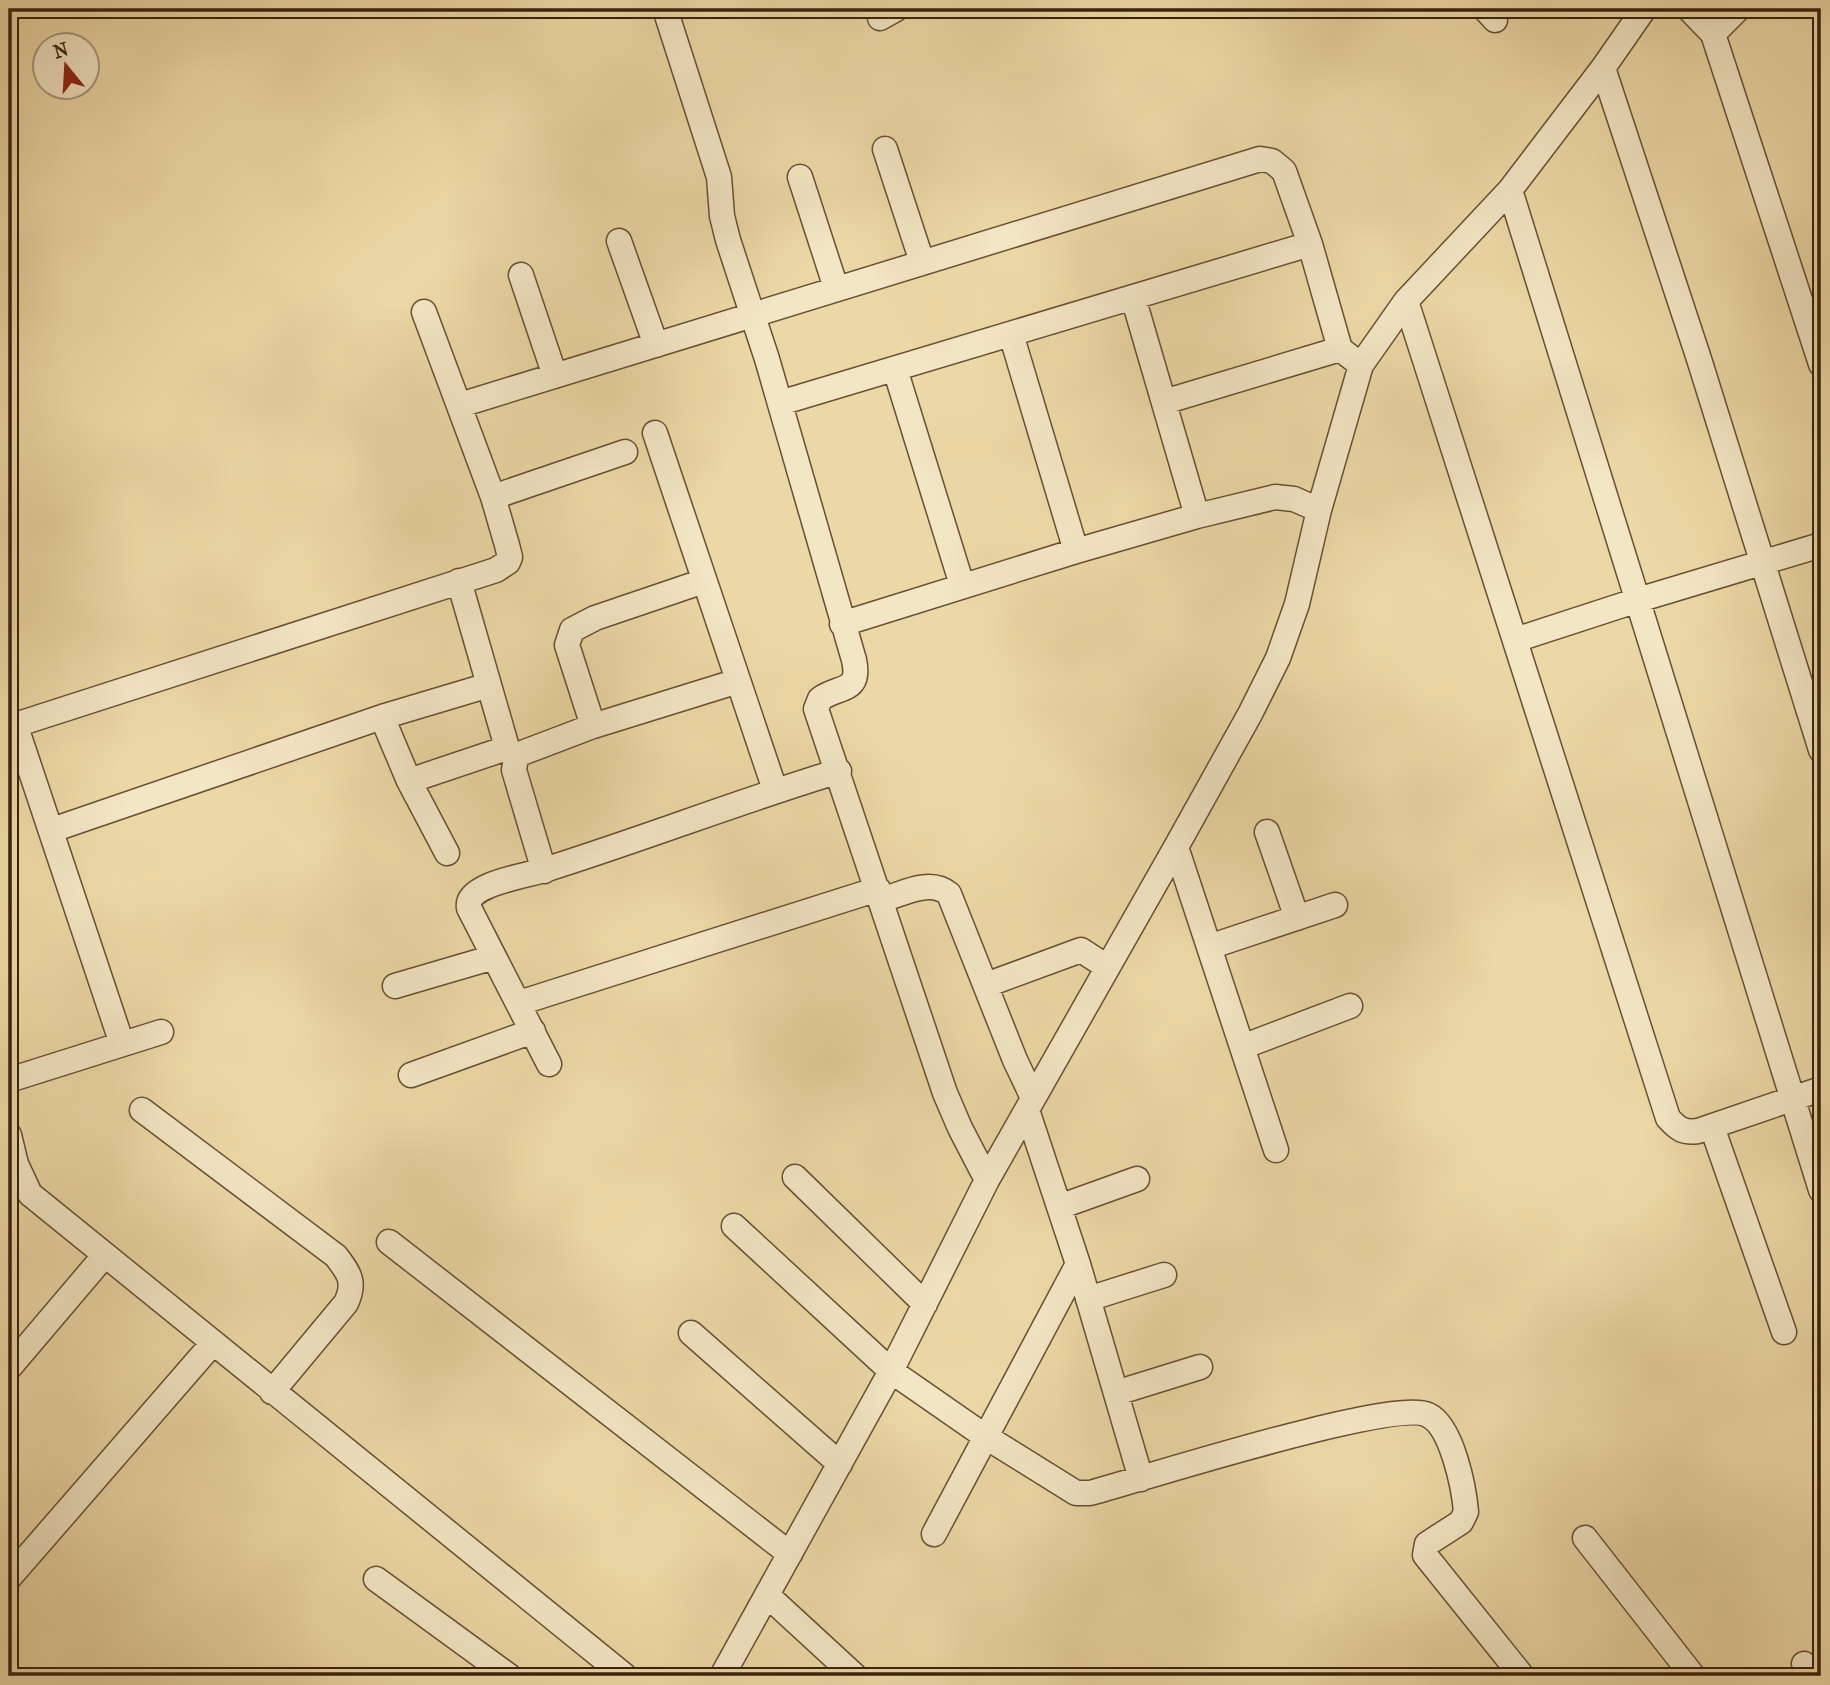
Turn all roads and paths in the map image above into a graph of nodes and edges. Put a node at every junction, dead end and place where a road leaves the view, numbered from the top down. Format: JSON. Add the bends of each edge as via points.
{"nodes":[{"id":1,"x":665,"y":9,"type":"edge"},
{"id":2,"x":1644,"y":9,"type":"edge"},
{"id":3,"x":1689,"y":9,"type":"edge"},
{"id":4,"x":1738,"y":9,"type":"edge"},
{"id":5,"x":1713,"y":34,"type":"junction"},
{"id":6,"x":1603,"y":68,"type":"junction"},
{"id":7,"x":885,"y":149,"type":"dead end"},
{"id":8,"x":800,"y":177,"type":"dead end"},
{"id":9,"x":1510,"y":190,"type":"junction"},
{"id":10,"x":620,"y":241,"type":"dead end"},
{"id":11,"x":1310,"y":244,"type":"junction"},
{"id":12,"x":922,"y":262,"type":"junction"},
{"id":13,"x":521,"y":275,"type":"dead end"},
{"id":14,"x":836,"y":288,"type":"junction"},
{"id":15,"x":1133,"y":298,"type":"junction"},
{"id":16,"x":1406,"y":301,"type":"junction"},
{"id":17,"x":424,"y":312,"type":"dead end"},
{"id":18,"x":751,"y":315,"type":"junction"},
{"id":19,"x":1011,"y":334,"type":"junction"},
{"id":20,"x":656,"y":345,"type":"junction"},
{"id":21,"x":1340,"y":349,"type":"junction"},
{"id":22,"x":1821,"y":364,"type":"edge"},
{"id":23,"x":1361,"y":365,"type":"junction"},
{"id":24,"x":895,"y":369,"type":"junction"},
{"id":25,"x":555,"y":376,"type":"junction"},
{"id":26,"x":1164,"y":402,"type":"junction"},
{"id":27,"x":779,"y":403,"type":"junction"},
{"id":28,"x":460,"y":405,"type":"junction"},
{"id":29,"x":655,"y":433,"type":"dead end"},
{"id":30,"x":625,"y":452,"type":"dead end"},
{"id":31,"x":493,"y":497,"type":"junction"},
{"id":32,"x":1319,"y":510,"type":"junction"},
{"id":33,"x":1197,"y":516,"type":"junction"},
{"id":34,"x":1821,"y":545,"type":"edge"},
{"id":35,"x":1076,"y":551,"type":"junction"},
{"id":36,"x":1763,"y":564,"type":"junction"},
{"id":37,"x":459,"y":581,"type":"junction"},
{"id":38,"x":704,"y":581,"type":"junction"},
{"id":39,"x":962,"y":585,"type":"junction"},
{"id":40,"x":1638,"y":600,"type":"junction"},
{"id":41,"x":842,"y":624,"type":"junction"},
{"id":42,"x":1515,"y":639,"type":"junction"},
{"id":43,"x":738,"y":681,"type":"junction"},
{"id":44,"x":489,"y":685,"type":"junction"},
{"id":45,"x":382,"y":717,"type":"junction"},
{"id":46,"x":12,"y":725,"type":"edge"},
{"id":47,"x":593,"y":726,"type":"junction"},
{"id":48,"x":1821,"y":750,"type":"edge"},
{"id":49,"x":839,"y":771,"type":"junction"},
{"id":50,"x":409,"y":781,"type":"junction"},
{"id":51,"x":775,"y":790,"type":"junction"},
{"id":52,"x":52,"y":830,"type":"junction"},
{"id":53,"x":1267,"y":832,"type":"dead end"},
{"id":54,"x":1176,"y":846,"type":"junction"},
{"id":55,"x":447,"y":853,"type":"dead end"},
{"id":56,"x":544,"y":870,"type":"junction"},
{"id":57,"x":880,"y":895,"type":"junction"},
{"id":58,"x":1335,"y":905,"type":"dead end"},
{"id":59,"x":1297,"y":918,"type":"junction"},
{"id":60,"x":1209,"y":947,"type":"junction"},
{"id":61,"x":494,"y":957,"type":"junction"},
{"id":62,"x":1107,"y":967,"type":"junction"},
{"id":63,"x":986,"y":985,"type":"junction"},
{"id":64,"x":396,"y":986,"type":"dead end"},
{"id":65,"x":519,"y":1003,"type":"junction"},
{"id":66,"x":1350,"y":1006,"type":"dead end"},
{"id":67,"x":533,"y":1031,"type":"junction"},
{"id":68,"x":161,"y":1032,"type":"dead end"},
{"id":69,"x":122,"y":1044,"type":"junction"},
{"id":70,"x":1242,"y":1047,"type":"junction"},
{"id":71,"x":549,"y":1064,"type":"dead end"},
{"id":72,"x":411,"y":1075,"type":"dead end"},
{"id":73,"x":9,"y":1080,"type":"edge"},
{"id":74,"x":1821,"y":1088,"type":"edge"},
{"id":75,"x":1792,"y":1098,"type":"junction"},
{"id":76,"x":1030,"y":1104,"type":"junction"},
{"id":77,"x":142,"y":1110,"type":"dead end"},
{"id":78,"x":1712,"y":1127,"type":"junction"},
{"id":79,"x":9,"y":1135,"type":"edge"},
{"id":80,"x":1276,"y":1150,"type":"dead end"},
{"id":81,"x":795,"y":1177,"type":"dead end"},
{"id":82,"x":1137,"y":1179,"type":"dead end"},
{"id":83,"x":987,"y":1180,"type":"junction"},
{"id":84,"x":1821,"y":1190,"type":"edge"},
{"id":85,"x":1059,"y":1207,"type":"junction"},
{"id":86,"x":734,"y":1226,"type":"dead end"},
{"id":87,"x":389,"y":1242,"type":"dead end"},
{"id":88,"x":104,"y":1256,"type":"junction"},
{"id":89,"x":1078,"y":1264,"type":"junction"},
{"id":90,"x":1164,"y":1275,"type":"dead end"},
{"id":91,"x":1088,"y":1299,"type":"junction"},
{"id":92,"x":925,"y":1304,"type":"junction"},
{"id":93,"x":1784,"y":1332,"type":"dead end"},
{"id":94,"x":691,"y":1333,"type":"dead end"},
{"id":95,"x":213,"y":1343,"type":"junction"},
{"id":96,"x":1199,"y":1367,"type":"dead end"},
{"id":97,"x":9,"y":1368,"type":"edge"},
{"id":98,"x":891,"y":1371,"type":"junction"},
{"id":99,"x":272,"y":1392,"type":"junction"},
{"id":100,"x":1116,"y":1393,"type":"junction"},
{"id":101,"x":986,"y":1437,"type":"junction"},
{"id":102,"x":840,"y":1464,"type":"junction"},
{"id":103,"x":1141,"y":1479,"type":"junction"},
{"id":104,"x":934,"y":1534,"type":"dead end"},
{"id":105,"x":1585,"y":1538,"type":"dead end"},
{"id":106,"x":790,"y":1554,"type":"junction"},
{"id":107,"x":9,"y":1578,"type":"edge"},
{"id":108,"x":376,"y":1578,"type":"dead end"},
{"id":109,"x":767,"y":1595,"type":"junction"},
{"id":110,"x":509,"y":1676,"type":"edge"},
{"id":111,"x":625,"y":1676,"type":"edge"},
{"id":112,"x":722,"y":1676,"type":"edge"},
{"id":113,"x":855,"y":1676,"type":"edge"},
{"id":114,"x":1522,"y":1676,"type":"edge"},
{"id":115,"x":1693,"y":1676,"type":"edge"}],
"edges":[{"from":1,"to":18,"type":"street","via":[[719,177],[724,227]]},
{"from":2,"to":6,"type":"street"},
{"from":3,"to":5,"type":"street"},
{"from":4,"to":5,"type":"street"},
{"from":5,"to":22,"type":"street"},
{"from":6,"to":9,"type":"street"},
{"from":6,"to":36,"type":"street"},
{"from":7,"to":12,"type":"street"},
{"from":8,"to":14,"type":"street"},
{"from":9,"to":16,"type":"street"},
{"from":9,"to":40,"type":"street"},
{"from":10,"to":20,"type":"street"},
{"from":11,"to":12,"type":"street","via":[[1284,171],[1272,161],[1260,159]]},
{"from":11,"to":15,"type":"street"},
{"from":11,"to":21,"type":"street"},
{"from":12,"to":14,"type":"street"},
{"from":13,"to":25,"type":"street"},
{"from":14,"to":18,"type":"street"},
{"from":15,"to":19,"type":"street"},
{"from":15,"to":26,"type":"street"},
{"from":16,"to":23,"type":"street"},
{"from":16,"to":42,"type":"street"},
{"from":17,"to":28,"type":"street"},
{"from":18,"to":20,"type":"street"},
{"from":18,"to":27,"type":"street"},
{"from":19,"to":24,"type":"street"},
{"from":19,"to":35,"type":"street"},
{"from":20,"to":25,"type":"street"},
{"from":21,"to":23,"type":"street"},
{"from":21,"to":26,"type":"street"},
{"from":23,"to":32,"type":"street"},
{"from":24,"to":27,"type":"street"},
{"from":24,"to":39,"type":"street"},
{"from":25,"to":28,"type":"street"},
{"from":26,"to":33,"type":"street"},
{"from":27,"to":41,"type":"street"},
{"from":28,"to":31,"type":"street"},
{"from":29,"to":38,"type":"street"},
{"from":30,"to":31,"type":"street"},
{"from":31,"to":37,"type":"street","via":[[508,562]]},
{"from":32,"to":33,"type":"street","via":[[1275,496]]},
{"from":32,"to":54,"type":"street","via":[[1297,604],[1278,658]]},
{"from":33,"to":35,"type":"street"},
{"from":34,"to":36,"type":"street"},
{"from":35,"to":39,"type":"street"},
{"from":36,"to":40,"type":"street"},
{"from":36,"to":48,"type":"street"},
{"from":37,"to":44,"type":"street"},
{"from":37,"to":46,"type":"street"},
{"from":38,"to":43,"type":"street"},
{"from":38,"to":47,"type":"street","via":[[572,630],[567,645]]},
{"from":39,"to":41,"type":"street"},
{"from":40,"to":42,"type":"street"},
{"from":40,"to":75,"type":"street"},
{"from":41,"to":49,"type":"street","via":[[855,660],[855,681],[820,699],[816,709]]},
{"from":42,"to":78,"type":"street","via":[[1664,1108],[1686,1133]]},
{"from":43,"to":47,"type":"street"},
{"from":43,"to":51,"type":"street"},
{"from":44,"to":45,"type":"street"},
{"from":44,"to":50,"type":"street","via":[[504,748]]},
{"from":45,"to":50,"type":"street"},
{"from":45,"to":52,"type":"street"},
{"from":46,"to":52,"type":"street"},
{"from":47,"to":56,"type":"street","via":[[522,753],[514,761]]},
{"from":49,"to":51,"type":"street"},
{"from":49,"to":57,"type":"street"},
{"from":50,"to":55,"type":"street"},
{"from":51,"to":56,"type":"street"},
{"from":52,"to":69,"type":"street"},
{"from":53,"to":59,"type":"street"},
{"from":54,"to":60,"type":"street"},
{"from":54,"to":62,"type":"street"},
{"from":56,"to":61,"type":"street","via":[[484,887],[469,899],[469,908]]},
{"from":57,"to":63,"type":"street","via":[[926,886],[943,889],[953,902]]},
{"from":57,"to":65,"type":"street"},
{"from":57,"to":83,"type":"street","via":[[945,1093]]},
{"from":58,"to":59,"type":"street"},
{"from":59,"to":60,"type":"street"},
{"from":60,"to":70,"type":"street"},
{"from":61,"to":64,"type":"street"},
{"from":61,"to":65,"type":"street"},
{"from":62,"to":63,"type":"street","via":[[1081,950]]},
{"from":62,"to":76,"type":"street"},
{"from":63,"to":76,"type":"street"},
{"from":65,"to":67,"type":"street"},
{"from":66,"to":70,"type":"street"},
{"from":67,"to":71,"type":"street"},
{"from":67,"to":72,"type":"street"},
{"from":68,"to":69,"type":"street"},
{"from":69,"to":73,"type":"street"},
{"from":70,"to":80,"type":"street"},
{"from":74,"to":75,"type":"street"},
{"from":75,"to":78,"type":"street"},
{"from":75,"to":84,"type":"street"},
{"from":76,"to":83,"type":"street"},
{"from":76,"to":85,"type":"street"},
{"from":77,"to":99,"type":"street","via":[[336,1256],[352,1280],[346,1303]]},
{"from":78,"to":93,"type":"street"},
{"from":79,"to":88,"type":"street","via":[[30,1194]]},
{"from":81,"to":92,"type":"street"},
{"from":82,"to":85,"type":"street"},
{"from":83,"to":92,"type":"street"},
{"from":85,"to":89,"type":"street"},
{"from":86,"to":98,"type":"street"},
{"from":87,"to":106,"type":"street"},
{"from":88,"to":95,"type":"street"},
{"from":88,"to":97,"type":"street"},
{"from":89,"to":91,"type":"street"},
{"from":89,"to":101,"type":"street"},
{"from":90,"to":91,"type":"street"},
{"from":91,"to":100,"type":"street"},
{"from":92,"to":98,"type":"street"},
{"from":94,"to":102,"type":"street"},
{"from":95,"to":99,"type":"street"},
{"from":95,"to":107,"type":"street"},
{"from":96,"to":100,"type":"street"},
{"from":98,"to":101,"type":"street"},
{"from":98,"to":102,"type":"street"},
{"from":99,"to":111,"type":"street"},
{"from":100,"to":103,"type":"street"},
{"from":101,"to":103,"type":"street","via":[[1076,1493]]},
{"from":101,"to":104,"type":"street"},
{"from":102,"to":106,"type":"street"},
{"from":103,"to":114,"type":"street","via":[[1355,1421],[1399,1412],[1428,1415],[1437,1421],[1452,1448],[1466,1512],[1461,1522],[1427,1544],[1425,1555]]},
{"from":105,"to":115,"type":"street"},
{"from":106,"to":109,"type":"street"},
{"from":108,"to":110,"type":"street"},
{"from":109,"to":112,"type":"street"},
{"from":109,"to":113,"type":"street"}]}
